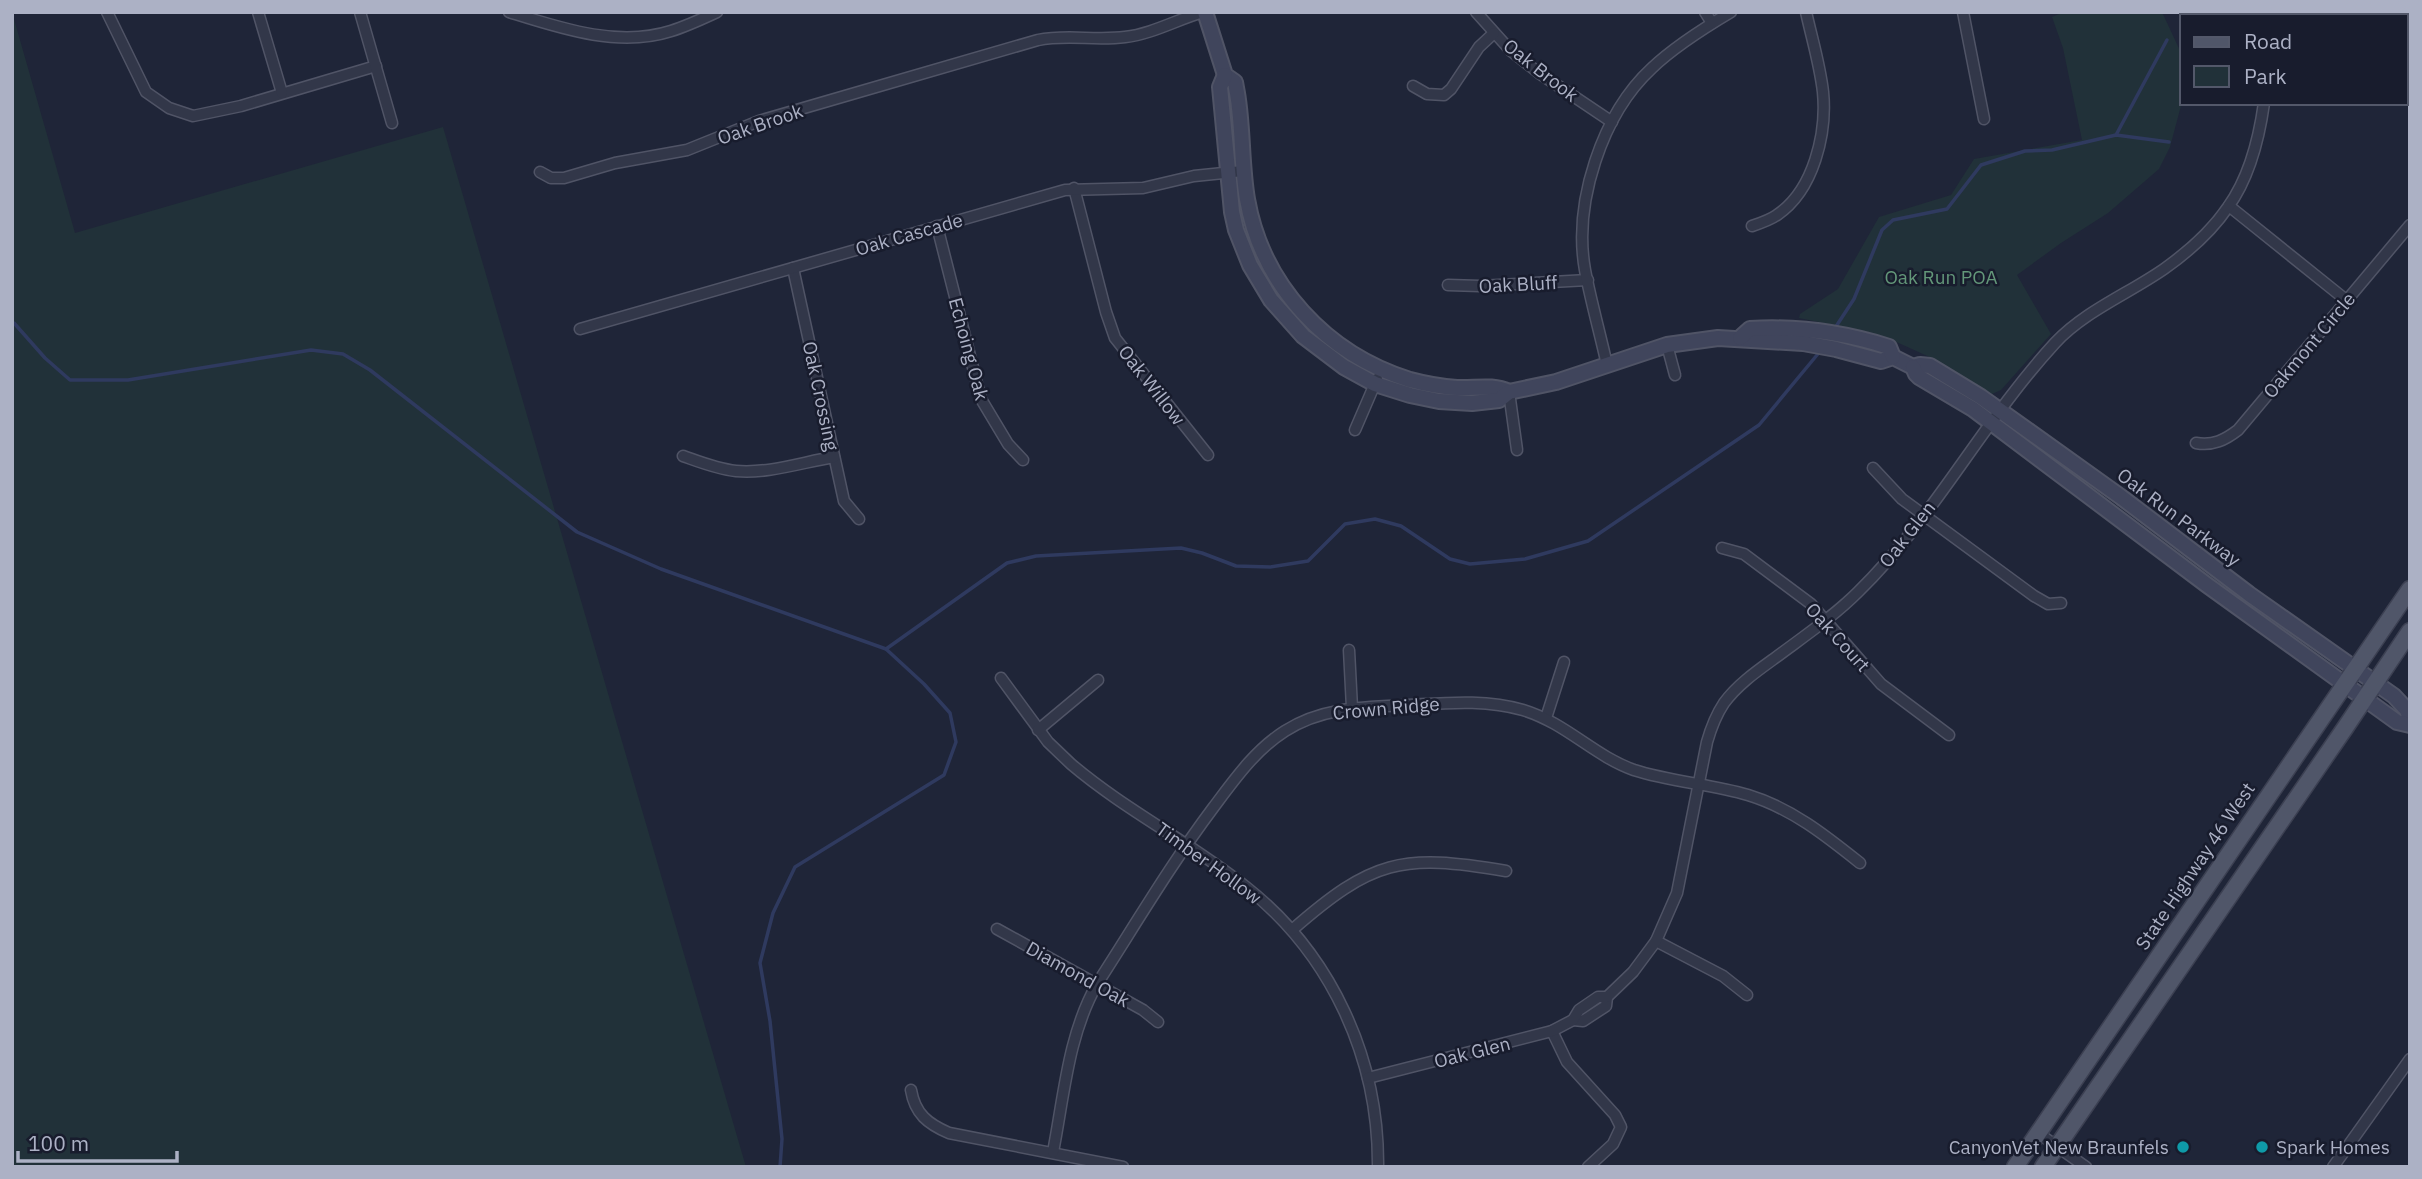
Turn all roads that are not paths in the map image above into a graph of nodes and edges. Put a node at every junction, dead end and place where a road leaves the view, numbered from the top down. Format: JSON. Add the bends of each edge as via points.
{"nodes":[{"id":1,"x":107,"y":12,"type":"edge"},
{"id":2,"x":258,"y":12,"type":"edge"},
{"id":3,"x":360,"y":12,"type":"edge"},
{"id":4,"x":509,"y":12,"type":"edge"},
{"id":5,"x":717,"y":12,"type":"edge"},
{"id":6,"x":1204,"y":12,"type":"edge"},
{"id":7,"x":1476,"y":12,"type":"edge"},
{"id":8,"x":1705,"y":12,"type":"edge"},
{"id":9,"x":1731,"y":12,"type":"edge"},
{"id":10,"x":1806,"y":12,"type":"edge"},
{"id":11,"x":1963,"y":12,"type":"edge"},
{"id":12,"x":1712,"y":23,"type":"junction"},
{"id":13,"x":1494,"y":33,"type":"junction"},
{"id":14,"x":376,"y":66,"type":"junction"},
{"id":15,"x":1225,"y":75,"type":"junction"},
{"id":16,"x":1413,"y":86,"type":"dead end"},
{"id":17,"x":282,"y":93,"type":"junction"},
{"id":18,"x":2264,"y":105,"type":"edge"},
{"id":19,"x":1984,"y":119,"type":"dead end"},
{"id":20,"x":1612,"y":122,"type":"junction"},
{"id":21,"x":392,"y":123,"type":"dead end"},
{"id":22,"x":1243,"y":171,"type":"junction"},
{"id":23,"x":540,"y":172,"type":"dead end"},
{"id":24,"x":1227,"y":172,"type":"junction"},
{"id":25,"x":1074,"y":188,"type":"junction"},
{"id":26,"x":2229,"y":206,"type":"junction"},
{"id":27,"x":2410,"y":225,"type":"edge"},
{"id":28,"x":937,"y":226,"type":"junction"},
{"id":29,"x":1752,"y":226,"type":"dead end"},
{"id":30,"x":793,"y":268,"type":"junction"},
{"id":31,"x":1588,"y":280,"type":"junction"},
{"id":32,"x":1448,"y":285,"type":"dead end"},
{"id":33,"x":2346,"y":300,"type":"junction"},
{"id":34,"x":580,"y":329,"type":"dead end"},
{"id":35,"x":1774,"y":334,"type":"junction"},
{"id":36,"x":1667,"y":345,"type":"junction"},
{"id":37,"x":1893,"y":358,"type":"junction"},
{"id":38,"x":1607,"y":365,"type":"junction"},
{"id":39,"x":1382,"y":369,"type":"junction"},
{"id":40,"x":1675,"y":375,"type":"dead end"},
{"id":41,"x":1375,"y":384,"type":"junction"},
{"id":42,"x":1509,"y":392,"type":"junction"},
{"id":43,"x":1995,"y":417,"type":"junction"},
{"id":44,"x":1355,"y":430,"type":"dead end"},
{"id":45,"x":2196,"y":443,"type":"dead end"},
{"id":46,"x":1517,"y":450,"type":"dead end"},
{"id":47,"x":1208,"y":455,"type":"dead end"},
{"id":48,"x":683,"y":456,"type":"dead end"},
{"id":49,"x":834,"y":457,"type":"junction"},
{"id":50,"x":1023,"y":460,"type":"dead end"},
{"id":51,"x":1873,"y":468,"type":"dead end"},
{"id":52,"x":1923,"y":515,"type":"junction"},
{"id":53,"x":859,"y":519,"type":"dead end"},
{"id":54,"x":1721,"y":548,"type":"dead end"},
{"id":55,"x":2410,"y":589,"type":"edge"},
{"id":56,"x":2061,"y":603,"type":"dead end"},
{"id":57,"x":1826,"y":620,"type":"junction"},
{"id":58,"x":2410,"y":631,"type":"edge"},
{"id":59,"x":1349,"y":650,"type":"dead end"},
{"id":60,"x":1564,"y":662,"type":"dead end"},
{"id":61,"x":2356,"y":669,"type":"junction"},
{"id":62,"x":1001,"y":678,"type":"dead end"},
{"id":63,"x":1098,"y":680,"type":"dead end"},
{"id":64,"x":2375,"y":682,"type":"junction"},
{"id":65,"x":2346,"y":684,"type":"junction"},
{"id":66,"x":2365,"y":697,"type":"junction"},
{"id":67,"x":1352,"y":708,"type":"junction"},
{"id":68,"x":1546,"y":719,"type":"junction"},
{"id":69,"x":2410,"y":719,"type":"edge"},
{"id":70,"x":2410,"y":724,"type":"edge"},
{"id":71,"x":1038,"y":730,"type":"junction"},
{"id":72,"x":1949,"y":735,"type":"dead end"},
{"id":73,"x":1699,"y":784,"type":"junction"},
{"id":74,"x":1185,"y":845,"type":"junction"},
{"id":75,"x":1860,"y":863,"type":"dead end"},
{"id":76,"x":1506,"y":871,"type":"dead end"},
{"id":77,"x":997,"y":929,"type":"dead end"},
{"id":78,"x":1292,"y":930,"type":"junction"},
{"id":79,"x":1656,"y":942,"type":"junction"},
{"id":80,"x":1097,"y":984,"type":"junction"},
{"id":81,"x":1747,"y":995,"type":"dead end"},
{"id":82,"x":1158,"y":1022,"type":"dead end"},
{"id":83,"x":1552,"y":1031,"type":"junction"},
{"id":84,"x":2410,"y":1059,"type":"edge"},
{"id":85,"x":1368,"y":1078,"type":"junction"},
{"id":86,"x":911,"y":1090,"type":"dead end"},
{"id":87,"x":2038,"y":1133,"type":"junction"},
{"id":88,"x":2057,"y":1146,"type":"junction"},
{"id":89,"x":1053,"y":1152,"type":"junction"},
{"id":90,"x":1123,"y":1167,"type":"edge"},
{"id":91,"x":1378,"y":1167,"type":"edge"},
{"id":92,"x":1588,"y":1167,"type":"edge"},
{"id":93,"x":2015,"y":1167,"type":"edge"},
{"id":94,"x":2043,"y":1167,"type":"edge"},
{"id":95,"x":2086,"y":1167,"type":"edge"},
{"id":96,"x":2333,"y":1167,"type":"edge"}],
"edges":[{"from":1,"to":17,"type":"street","via":[[146,92],[169,108],[193,116]]},
{"from":2,"to":17,"type":"street"},
{"from":3,"to":14,"type":"street"},
{"from":4,"to":5,"type":"street","via":[[571,31],[625,38],[669,32]]},
{"from":6,"to":15,"type":"street","name":"Oak Run Parkway"},
{"from":6,"to":23,"type":"street","name":"Oak Brook","via":[[1143,34],[1055,36],[977,52],[759,121],[687,149],[564,178]]},
{"from":7,"to":13,"type":"street","name":"Oak Brook"},
{"from":8,"to":12,"type":"street"},
{"from":9,"to":12,"type":"street"},
{"from":10,"to":29,"type":"street","via":[[1823,93],[1818,148],[1804,186],[1787,207]]},
{"from":11,"to":19,"type":"street"},
{"from":12,"to":20,"type":"street","via":[[1652,68]]},
{"from":13,"to":16,"type":"street","via":[[1444,95],[1427,94]]},
{"from":13,"to":20,"type":"street","name":"Oak Brook","via":[[1539,73]]},
{"from":14,"to":17,"type":"street"},
{"from":14,"to":21,"type":"street"},
{"from":15,"to":22,"type":"street","name":"Oak Run Parkway","via":[[1235,82]]},
{"from":15,"to":24,"type":"street","name":"Oak Run Parkway","via":[[1220,87]]},
{"from":18,"to":26,"type":"street","name":"Oak Glen","via":[[2255,149]]},
{"from":20,"to":31,"type":"street","via":[[1587,195]]},
{"from":22,"to":24,"type":"street","name":"Oak Cascade"},
{"from":22,"to":39,"type":"street","name":"Oak Run Parkway","via":[[1256,234],[1281,285],[1329,338]]},
{"from":24,"to":25,"type":"street","name":"Oak Cascade","via":[[1143,188]]},
{"from":24,"to":41,"type":"street","name":"Oak Run Parkway","via":[[1236,230],[1271,300],[1315,346]]},
{"from":25,"to":28,"type":"street","name":"Oak Cascade"},
{"from":25,"to":47,"type":"street","name":"Oak Willow","via":[[1115,338]]},
{"from":26,"to":33,"type":"street"},
{"from":26,"to":43,"type":"street","name":"Oak Glen","via":[[2201,240],[2163,270],[2056,342]]},
{"from":27,"to":33,"type":"street","name":"Oakmont Circle"},
{"from":28,"to":30,"type":"street","name":"Oak Cascade"},
{"from":28,"to":50,"type":"street","name":"Echoing Oak","via":[[981,399]]},
{"from":30,"to":34,"type":"street","name":"Oak Cascade"},
{"from":30,"to":49,"type":"street","name":"Oak Crossing"},
{"from":31,"to":32,"type":"street","name":"Oak Bluff"},
{"from":31,"to":38,"type":"street"},
{"from":33,"to":45,"type":"street","name":"Oakmont Circle","via":[[2238,430],[2216,443]]},
{"from":35,"to":36,"type":"street","name":"Oak Run Parkway","via":[[1749,341]]},
{"from":35,"to":37,"type":"street","name":"Oak Run Parkway","via":[[1881,361]]},
{"from":35,"to":37,"type":"street","name":"Oak Run Parkway","via":[[1807,328],[1863,339],[1889,347]]},
{"from":36,"to":38,"type":"street","name":"Oak Run Parkway"},
{"from":36,"to":40,"type":"street"},
{"from":37,"to":43,"type":"street","name":"Oak Run Parkway","via":[[1913,367],[1930,366],[1961,383]]},
{"from":38,"to":42,"type":"street","name":"Oak Run Parkway"},
{"from":39,"to":41,"type":"street"},
{"from":39,"to":42,"type":"street","name":"Oak Run Parkway","via":[[1438,386],[1497,386]]},
{"from":41,"to":42,"type":"street","name":"Oak Run Parkway","via":[[1455,402],[1499,400]]},
{"from":41,"to":44,"type":"street"},
{"from":42,"to":46,"type":"street"},
{"from":43,"to":52,"type":"street","name":"Oak Glen"},
{"from":43,"to":61,"type":"street","name":"Oak Run Parkway","via":[[2121,497]]},
{"from":43,"to":65,"type":"street","name":"Oak Run Parkway","via":[[2207,585]]},
{"from":48,"to":49,"type":"street","via":[[739,471]]},
{"from":49,"to":53,"type":"street","name":"Oak Crossing","via":[[844,501]]},
{"from":51,"to":52,"type":"street"},
{"from":52,"to":56,"type":"street","via":[[2034,596],[2048,604]]},
{"from":52,"to":57,"type":"street","name":"Oak Glen","via":[[1875,575]]},
{"from":54,"to":57,"type":"street","name":"Oak Court","via":[[1751,559]]},
{"from":55,"to":61,"type":"main road","name":"State Highway 46 West"},
{"from":57,"to":72,"type":"street","name":"Oak Court","via":[[1881,684]]},
{"from":57,"to":73,"type":"street","name":"Oak Glen","via":[[1725,702],[1712,726]]},
{"from":58,"to":64,"type":"main road"},
{"from":59,"to":67,"type":"street"},
{"from":60,"to":68,"type":"street"},
{"from":61,"to":64,"type":"street","name":"Oak Run Parkway"},
{"from":61,"to":65,"type":"main road","name":"State Highway 46 West"},
{"from":62,"to":71,"type":"street","name":"Timber Hollow"},
{"from":63,"to":71,"type":"street"},
{"from":64,"to":66,"type":"main road"},
{"from":64,"to":69,"type":"street","name":"Oak Run Parkway","via":[[2394,696]]},
{"from":65,"to":66,"type":"street","name":"Oak Run Parkway"},
{"from":65,"to":87,"type":"main road","name":"State Highway 46 West"},
{"from":66,"to":70,"type":"street","name":"Oak Run Parkway","via":[[2398,722]]},
{"from":66,"to":88,"type":"main road"},
{"from":67,"to":68,"type":"street","name":"Crown Ridge","via":[[1484,703]]},
{"from":67,"to":74,"type":"street","name":"Crown Ridge","via":[[1284,731],[1257,753]]},
{"from":68,"to":73,"type":"street","name":"Crown Ridge","via":[[1625,766]]},
{"from":71,"to":74,"type":"street","name":"Timber Hollow","via":[[1084,775]]},
{"from":73,"to":75,"type":"street","name":"Crown Ridge","via":[[1772,803]]},
{"from":73,"to":79,"type":"street","name":"Oak Glen","via":[[1677,893]]},
{"from":74,"to":78,"type":"street","name":"Timber Hollow","via":[[1245,886]]},
{"from":74,"to":80,"type":"street","name":"Crown Ridge"},
{"from":76,"to":78,"type":"street","via":[[1432,861],[1381,869],[1347,885]]},
{"from":77,"to":80,"type":"street","name":"Diamond Oak"},
{"from":78,"to":85,"type":"street","name":"Timber Hollow","via":[[1341,1002]]},
{"from":79,"to":81,"type":"street","via":[[1730,980]]},
{"from":79,"to":83,"type":"street","name":"Oak Glen","via":[[1607,997],[1606,1006],[1583,1021],[1573,1020]]},
{"from":80,"to":82,"type":"street","name":"Diamond Oak"},
{"from":80,"to":89,"type":"street","name":"Crown Ridge","via":[[1078,1026]]},
{"from":83,"to":85,"type":"street","name":"Oak Glen"},
{"from":83,"to":92,"type":"street","via":[[1567,1062],[1621,1127],[1613,1144]]},
{"from":84,"to":96,"type":"street"},
{"from":85,"to":91,"type":"street","name":"Timber Hollow"},
{"from":86,"to":89,"type":"street","via":[[920,1114],[949,1133]]},
{"from":87,"to":88,"type":"street"},
{"from":87,"to":93,"type":"main road","name":"State Highway 46 West"},
{"from":88,"to":94,"type":"main road"},
{"from":88,"to":95,"type":"street"},
{"from":89,"to":90,"type":"street"}]}
